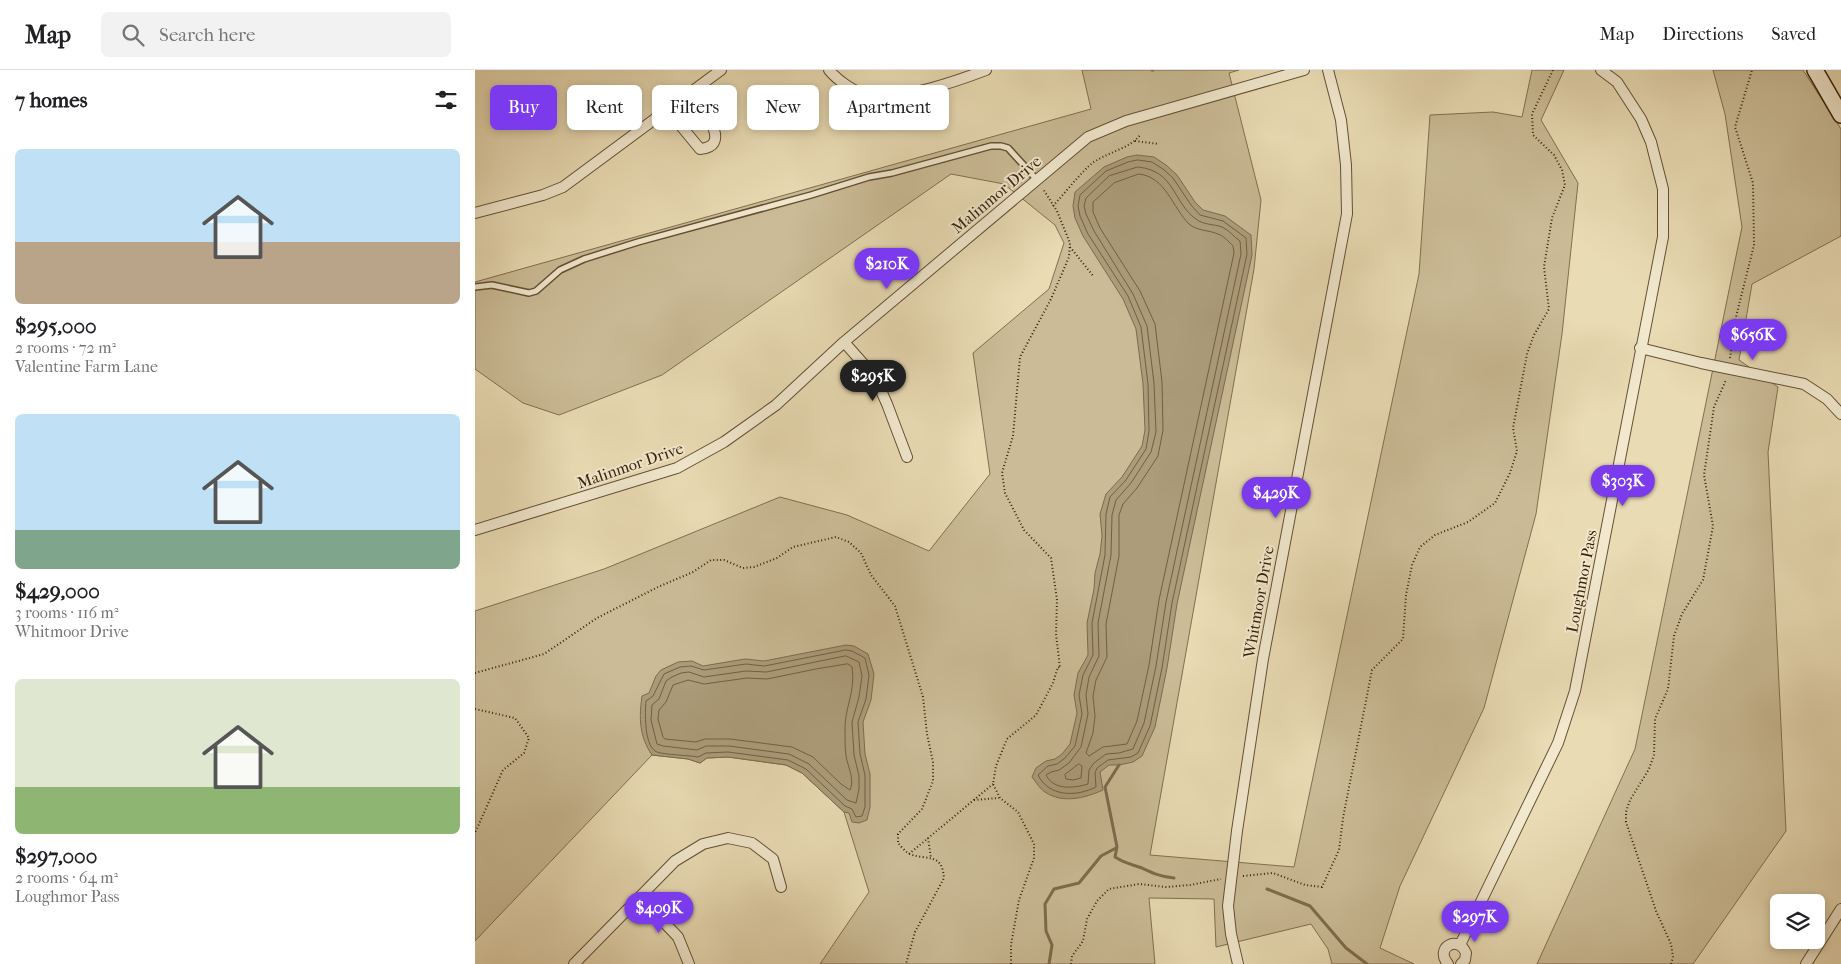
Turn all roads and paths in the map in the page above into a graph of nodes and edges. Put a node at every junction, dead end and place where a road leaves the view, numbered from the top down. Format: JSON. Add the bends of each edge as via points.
{"nodes":[{"id":1,"x":721,"y":70,"type":"edge"},
{"id":2,"x":829,"y":70,"type":"edge"},
{"id":3,"x":986,"y":70,"type":"edge"},
{"id":4,"x":1304,"y":70,"type":"edge"},
{"id":5,"x":1328,"y":70,"type":"edge"},
{"id":6,"x":1553,"y":70,"type":"edge"},
{"id":7,"x":1601,"y":70,"type":"edge"},
{"id":8,"x":1752,"y":70,"type":"edge"},
{"id":9,"x":1815,"y":70,"type":"edge"},
{"id":10,"x":701,"y":85,"type":"edge"},
{"id":11,"x":1841,"y":115,"type":"edge"},
{"id":12,"x":652,"y":121,"type":"edge"},
{"id":13,"x":684,"y":130,"type":"edge"},
{"id":14,"x":714,"y":130,"type":"edge"},
{"id":15,"x":1140,"y":135,"type":"dead end"},
{"id":16,"x":1135,"y":141,"type":"junction"},
{"id":17,"x":1159,"y":144,"type":"dead end"},
{"id":18,"x":1037,"y":180,"type":"junction"},
{"id":19,"x":1053,"y":206,"type":"junction"},
{"id":20,"x":475,"y":213,"type":"edge"},
{"id":21,"x":1070,"y":247,"type":"junction"},
{"id":22,"x":1093,"y":277,"type":"dead end"},
{"id":23,"x":475,"y":287,"type":"edge"},
{"id":24,"x":844,"y":342,"type":"junction"},
{"id":25,"x":1641,"y":348,"type":"junction"},
{"id":26,"x":1729,"y":368,"type":"junction"},
{"id":27,"x":1841,"y":414,"type":"edge"},
{"id":28,"x":907,"y":457,"type":"dead end"},
{"id":29,"x":475,"y":529,"type":"edge"},
{"id":30,"x":475,"y":673,"type":"edge"},
{"id":31,"x":475,"y":709,"type":"edge"},
{"id":32,"x":993,"y":784,"type":"junction"},
{"id":33,"x":1000,"y":798,"type":"junction"},
{"id":34,"x":974,"y":800,"type":"junction"},
{"id":35,"x":475,"y":833,"type":"edge"},
{"id":36,"x":927,"y":838,"type":"junction"},
{"id":37,"x":909,"y":854,"type":"junction"},
{"id":38,"x":931,"y":858,"type":"junction"},
{"id":39,"x":1231,"y":877,"type":"junction"},
{"id":40,"x":781,"y":887,"type":"dead end"},
{"id":41,"x":640,"y":897,"type":"junction"},
{"id":42,"x":1841,"y":909,"type":"edge"},
{"id":43,"x":1460,"y":945,"type":"junction"},
{"id":44,"x":574,"y":964,"type":"edge"},
{"id":45,"x":689,"y":964,"type":"edge"},
{"id":46,"x":906,"y":964,"type":"edge"},
{"id":47,"x":1011,"y":964,"type":"edge"},
{"id":48,"x":1071,"y":964,"type":"edge"},
{"id":49,"x":1237,"y":964,"type":"edge"},
{"id":50,"x":1448,"y":964,"type":"edge"},
{"id":51,"x":1461,"y":964,"type":"edge"},
{"id":52,"x":1671,"y":964,"type":"edge"},
{"id":53,"x":1806,"y":964,"type":"edge"}],
"edges":[{"from":1,"to":10,"type":"street"},
{"from":2,"to":3,"type":"street","via":[[848,86],[866,95],[887,97],[913,93]]},
{"from":4,"to":18,"type":"street","name":"Malinmor Drive","via":[[1126,121],[1088,137]]},
{"from":5,"to":39,"type":"street","name":"Whitmoor Drive","via":[[1341,120],[1347,214],[1263,659]]},
{"from":6,"to":39,"type":"path","via":[[1532,114],[1533,135],[1554,155],[1565,185],[1552,218],[1544,267],[1549,309],[1533,334],[1527,354],[1513,428],[1517,451],[1510,473],[1495,503],[1468,522],[1435,535],[1420,547],[1412,565],[1406,595],[1403,638],[1372,670],[1339,850],[1322,887],[1305,885],[1273,873]]},
{"from":7,"to":25,"type":"street","name":"Loughmor Pass","via":[[1617,82],[1641,119],[1651,142],[1663,189],[1663,237]]},
{"from":8,"to":26,"type":"path","via":[[1735,127],[1753,182],[1754,245]]},
{"from":9,"to":11,"type":"main road"},
{"from":12,"to":20,"type":"street","via":[[563,187]]},
{"from":13,"to":14,"type":"street","via":[[700,149],[714,144],[717,137]]},
{"from":15,"to":16,"type":"path"},
{"from":16,"to":17,"type":"path"},
{"from":16,"to":19,"type":"path","via":[[1091,165]]},
{"from":18,"to":19,"type":"path"},
{"from":18,"to":23,"type":"lane","via":[[1008,148],[991,146],[869,177],[584,259],[560,270],[536,291],[529,293],[493,285]]},
{"from":18,"to":24,"type":"street","name":"Malinmor Drive"},
{"from":19,"to":21,"type":"path"},
{"from":21,"to":22,"type":"path"},
{"from":21,"to":32,"type":"path","via":[[1051,299],[1020,357],[1013,436],[1002,473],[1005,493],[1024,530],[1051,558],[1057,600],[1060,668],[1036,714],[1007,739]]},
{"from":24,"to":28,"type":"street","via":[[875,377]]},
{"from":24,"to":29,"type":"street","name":"Malinmor Drive","via":[[776,405],[724,442],[677,468]]},
{"from":25,"to":26,"type":"street"},
{"from":25,"to":43,"type":"street","name":"Loughmor Pass","via":[[1575,691],[1559,743]]},
{"from":26,"to":27,"type":"street","via":[[1804,384],[1827,399]]},
{"from":26,"to":52,"type":"path","via":[[1714,407],[1705,475],[1713,526],[1703,580],[1682,614],[1675,636],[1668,689],[1655,719],[1654,755],[1626,812],[1626,822],[1656,912],[1671,944]]},
{"from":30,"to":37,"type":"path","via":[[544,654],[597,618],[693,572],[711,560],[724,560],[743,568],[754,567],[793,547],[836,537],[849,542],[861,553],[871,576],[895,606],[923,697],[933,781],[922,809],[898,834],[898,843]]},
{"from":31,"to":35,"type":"path","via":[[515,718],[529,738],[524,753],[503,770]]},
{"from":32,"to":33,"type":"path"},
{"from":32,"to":34,"type":"path"},
{"from":33,"to":34,"type":"path"},
{"from":33,"to":47,"type":"path","via":[[1018,812],[1034,844],[1034,858],[1019,900]]},
{"from":34,"to":36,"type":"path"},
{"from":36,"to":37,"type":"path"},
{"from":36,"to":38,"type":"path"},
{"from":37,"to":38,"type":"path"},
{"from":38,"to":46,"type":"path","via":[[943,870],[944,878],[915,932]]},
{"from":39,"to":48,"type":"path","via":[[1166,888],[1139,884],[1109,889],[1097,901],[1087,919],[1083,941],[1072,956]]},
{"from":39,"to":49,"type":"street","name":"Whitmoor Drive","via":[[1228,906]]},
{"from":40,"to":41,"type":"street","via":[[773,859],[752,842],[728,838],[703,844],[675,861]]},
{"from":41,"to":44,"type":"street"},
{"from":41,"to":45,"type":"street","via":[[678,937]]},
{"from":42,"to":53,"type":"street"},
{"from":43,"to":50,"type":"street","name":"Loughmor Pass","via":[[1451,944],[1445,948],[1443,955]]},
{"from":43,"to":51,"type":"street","name":"Loughmor Pass","via":[[1466,953]]}]}
